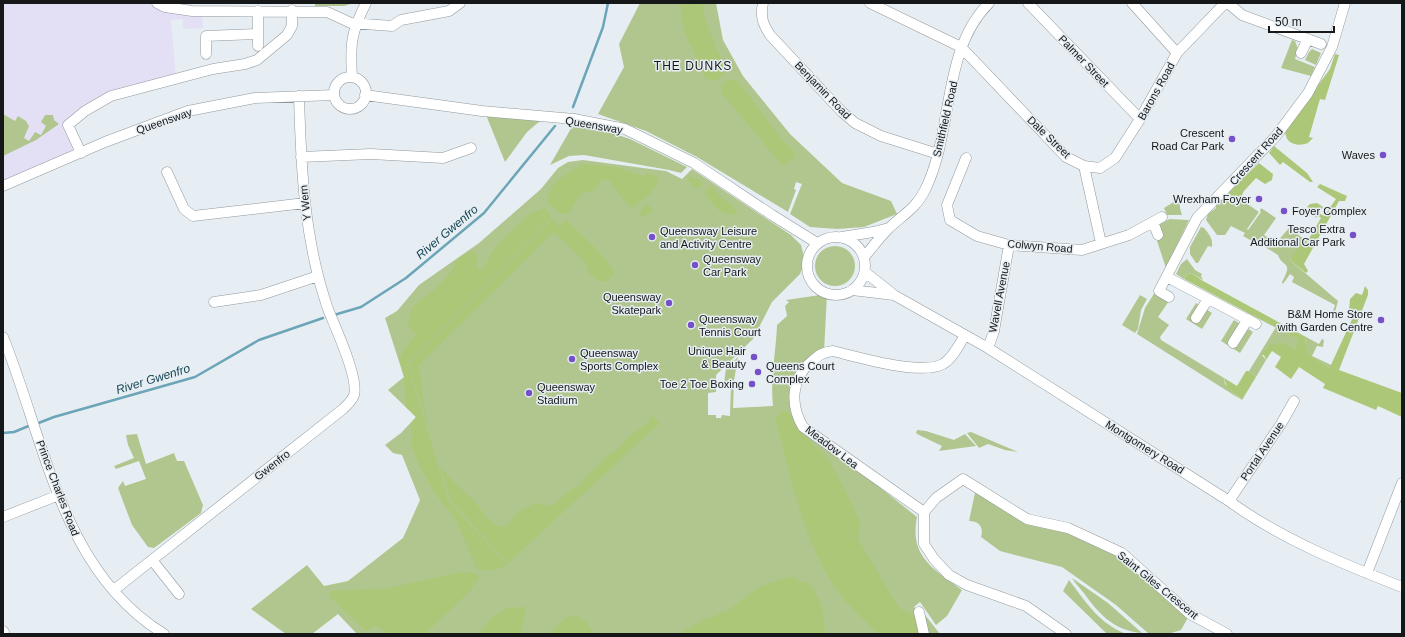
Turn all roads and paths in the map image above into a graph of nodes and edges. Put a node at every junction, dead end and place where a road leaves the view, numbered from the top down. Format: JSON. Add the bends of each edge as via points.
{"nodes":[{"id":1,"x":157,"y":3,"type":"edge"},
{"id":2,"x":366,"y":3,"type":"edge"},
{"id":3,"x":460,"y":3,"type":"edge"},
{"id":4,"x":763,"y":3,"type":"edge"},
{"id":5,"x":870,"y":3,"type":"edge"},
{"id":6,"x":989,"y":3,"type":"edge"},
{"id":7,"x":1028,"y":3,"type":"edge"},
{"id":8,"x":1132,"y":3,"type":"edge"},
{"id":9,"x":1225,"y":3,"type":"edge"},
{"id":10,"x":1228,"y":3,"type":"edge"},
{"id":11,"x":1345,"y":3,"type":"edge"},
{"id":12,"x":292,"y":10,"type":"junction"},
{"id":13,"x":258,"y":11,"type":"junction"},
{"id":14,"x":355,"y":24,"type":"junction"},
{"id":15,"x":258,"y":34,"type":"junction"},
{"id":16,"x":1308,"y":40,"type":"junction"},
{"id":17,"x":1321,"y":44,"type":"dead end"},
{"id":18,"x":258,"y":46,"type":"dead end"},
{"id":19,"x":961,"y":47,"type":"junction"},
{"id":20,"x":1177,"y":53,"type":"junction"},
{"id":21,"x":1301,"y":53,"type":"dead end"},
{"id":22,"x":206,"y":54,"type":"dead end"},
{"id":23,"x":352,"y":77,"type":"junction"},
{"id":24,"x":334,"y":95,"type":"junction"},
{"id":25,"x":365,"y":95,"type":"junction"},
{"id":26,"x":299,"y":96,"type":"junction"},
{"id":27,"x":1140,"y":119,"type":"junction"},
{"id":28,"x":471,"y":148,"type":"dead end"},
{"id":29,"x":81,"y":153,"type":"junction"},
{"id":30,"x":938,"y":154,"type":"junction"},
{"id":31,"x":301,"y":157,"type":"junction"},
{"id":32,"x":966,"y":158,"type":"dead end"},
{"id":33,"x":1084,"y":166,"type":"junction"},
{"id":34,"x":167,"y":172,"type":"dead end"},
{"id":35,"x":3,"y":186,"type":"edge"},
{"id":36,"x":305,"y":203,"type":"junction"},
{"id":37,"x":889,"y":228,"type":"junction"},
{"id":38,"x":1158,"y":235,"type":"dead end"},
{"id":39,"x":840,"y":237,"type":"junction"},
{"id":40,"x":817,"y":243,"type":"junction"},
{"id":41,"x":1101,"y":243,"type":"junction"},
{"id":42,"x":1009,"y":245,"type":"junction"},
{"id":43,"x":864,"y":257,"type":"junction"},
{"id":44,"x":865,"y":272,"type":"junction"},
{"id":45,"x":318,"y":276,"type":"junction"},
{"id":46,"x":1167,"y":277,"type":"junction"},
{"id":47,"x":852,"y":290,"type":"junction"},
{"id":48,"x":894,"y":295,"type":"junction"},
{"id":49,"x":1169,"y":297,"type":"dead end"},
{"id":50,"x":1208,"y":299,"type":"junction"},
{"id":51,"x":214,"y":302,"type":"dead end"},
{"id":52,"x":328,"y":308,"type":"joint"},
{"id":53,"x":1196,"y":318,"type":"dead end"},
{"id":54,"x":965,"y":335,"type":"junction"},
{"id":55,"x":3,"y":337,"type":"edge"},
{"id":56,"x":1233,"y":343,"type":"dead end"},
{"id":57,"x":988,"y":348,"type":"junction"},
{"id":58,"x":1294,"y":401,"type":"dead end"},
{"id":59,"x":1402,"y":483,"type":"edge"},
{"id":60,"x":59,"y":495,"type":"junction"},
{"id":61,"x":1229,"y":501,"type":"junction"},
{"id":62,"x":924,"y":512,"type":"junction"},
{"id":63,"x":3,"y":517,"type":"edge"},
{"id":64,"x":152,"y":560,"type":"junction"},
{"id":65,"x":1366,"y":573,"type":"junction"},
{"id":66,"x":1402,"y":587,"type":"edge"},
{"id":67,"x":114,"y":590,"type":"junction"},
{"id":68,"x":178,"y":594,"type":"dead end"},
{"id":69,"x":919,"y":612,"type":"dead end"},
{"id":70,"x":164,"y":634,"type":"edge"},
{"id":71,"x":924,"y":634,"type":"edge"},
{"id":72,"x":1066,"y":634,"type":"edge"},
{"id":73,"x":1227,"y":634,"type":"edge"}],
"edges":[{"from":1,"to":13,"type":"street","via":[[165,7],[192,11]]},
{"from":2,"to":14,"type":"street"},
{"from":3,"to":14,"type":"street","via":[[449,11],[401,20],[392,26]]},
{"from":4,"to":30,"type":"street","name":"Benjamin Road","via":[[763,24],[770,35],[842,112],[867,130]]},
{"from":5,"to":19,"type":"street"},
{"from":6,"to":19,"type":"street","name":"Smithfield Road","via":[[969,29]]},
{"from":7,"to":27,"type":"street","name":"Palmer Street"},
{"from":8,"to":20,"type":"street"},
{"from":9,"to":20,"type":"street","name":"Barons Road"},
{"from":10,"to":16,"type":"street","via":[[1242,15]]},
{"from":11,"to":46,"type":"street","name":"Crescent Road","via":[[1332,47],[1308,93],[1276,136],[1197,218]]},
{"from":12,"to":13,"type":"street"},
{"from":12,"to":14,"type":"street","via":[[327,12]]},
{"from":12,"to":29,"type":"street","via":[[292,26],[287,35],[257,60],[213,68],[111,96],[85,110],[68,125]]},
{"from":13,"to":15,"type":"street"},
{"from":14,"to":23,"type":"street","via":[[350,48]]},
{"from":15,"to":18,"type":"street"},
{"from":15,"to":22,"type":"street","via":[[206,36]]},
{"from":16,"to":17,"type":"street"},
{"from":16,"to":21,"type":"street"},
{"from":19,"to":30,"type":"street","name":"Smithfield Road"},
{"from":19,"to":33,"type":"street","name":"Dale Street","via":[[1066,157]]},
{"from":20,"to":27,"type":"street","name":"Barons Road"},
{"from":23,"to":24,"type":"street","via":[[339,82]]},
{"from":23,"to":25,"type":"street","via":[[361,81],[366,90]]},
{"from":24,"to":25,"type":"street","via":[[339,103],[352,108],[361,104]]},
{"from":24,"to":26,"type":"street","name":"Queensway"},
{"from":25,"to":40,"type":"street","name":"Queensway","via":[[482,111],[574,119],[624,129],[694,163]]},
{"from":26,"to":29,"type":"street","name":"Queensway","via":[[255,98],[188,111]]},
{"from":26,"to":31,"type":"street","name":"Y Wern"},
{"from":27,"to":33,"type":"street","name":"Barons Road","via":[[1115,158],[1100,168]]},
{"from":28,"to":31,"type":"street","via":[[443,158],[372,154]]},
{"from":29,"to":35,"type":"street","name":"Queensway"},
{"from":30,"to":37,"type":"street","name":"Smithfield Road","via":[[925,190],[917,202]]},
{"from":31,"to":36,"type":"street","name":"Y Wern"},
{"from":32,"to":42,"type":"street","name":"Colwyn Road","via":[[947,205],[950,220],[977,236]]},
{"from":33,"to":41,"type":"street"},
{"from":34,"to":36,"type":"street","via":[[184,209],[193,216]]},
{"from":36,"to":45,"type":"street","name":"Y Wern"},
{"from":37,"to":39,"type":"street","name":"Smithfield Road"},
{"from":37,"to":43,"type":"street","name":"Smithfield Road"},
{"from":38,"to":41,"type":"street","name":"Colwyn Road","via":[[1158,220],[1129,235]]},
{"from":39,"to":40,"type":"street","via":[[832,237]]},
{"from":39,"to":43,"type":"street","via":[[855,243]]},
{"from":40,"to":47,"type":"street","via":[[808,258],[808,276],[812,284],[827,294],[835,295]]},
{"from":41,"to":42,"type":"street","name":"Colwyn Road","via":[[1082,250]]},
{"from":42,"to":57,"type":"street","name":"Wavell Avenue","via":[[994,331]]},
{"from":43,"to":44,"type":"street"},
{"from":44,"to":47,"type":"street"},
{"from":44,"to":48,"type":"street","name":"Montgomery Road"},
{"from":45,"to":51,"type":"street","via":[[261,294]]},
{"from":45,"to":52,"type":"street","name":"Y Wern"},
{"from":46,"to":49,"type":"street","name":"Crescent Road","via":[[1159,291]]},
{"from":46,"to":50,"type":"street"},
{"from":47,"to":48,"type":"street","name":"Montgomery Road"},
{"from":48,"to":54,"type":"street","name":"Montgomery Road"},
{"from":50,"to":53,"type":"street"},
{"from":50,"to":56,"type":"street","via":[[1252,322]]},
{"from":52,"to":64,"type":"street","name":"Gwenfro","via":[[354,380],[354,396],[349,403]]},
{"from":54,"to":57,"type":"street","name":"Montgomery Road"},
{"from":54,"to":62,"type":"street","name":"Meadow Lea","via":[[949,359],[935,367],[901,366],[833,351],[824,352],[806,366],[795,388],[795,408],[804,427]]},
{"from":55,"to":60,"type":"street","name":"Prince Charles Road"},
{"from":57,"to":61,"type":"street","name":"Montgomery Road"},
{"from":58,"to":61,"type":"street","name":"Portal Avenue"},
{"from":59,"to":65,"type":"street"},
{"from":60,"to":63,"type":"street"},
{"from":60,"to":67,"type":"street","name":"Prince Charles Road","via":[[76,536]]},
{"from":61,"to":65,"type":"street","name":"Montgomery Road","via":[[1284,535]]},
{"from":62,"to":72,"type":"street","via":[[924,544],[949,575],[966,585],[1026,606]]},
{"from":62,"to":73,"type":"street","name":"Saint Giles Crescent","via":[[936,498],[963,479],[1027,519],[1068,528],[1122,553],[1190,614]]},
{"from":64,"to":67,"type":"street","name":"Gwenfro"},
{"from":64,"to":68,"type":"street"},
{"from":65,"to":66,"type":"street","name":"Montgomery Road"},
{"from":67,"to":70,"type":"street","name":"Prince Charles Road","via":[[135,614]]},
{"from":69,"to":71,"type":"street"}]}
